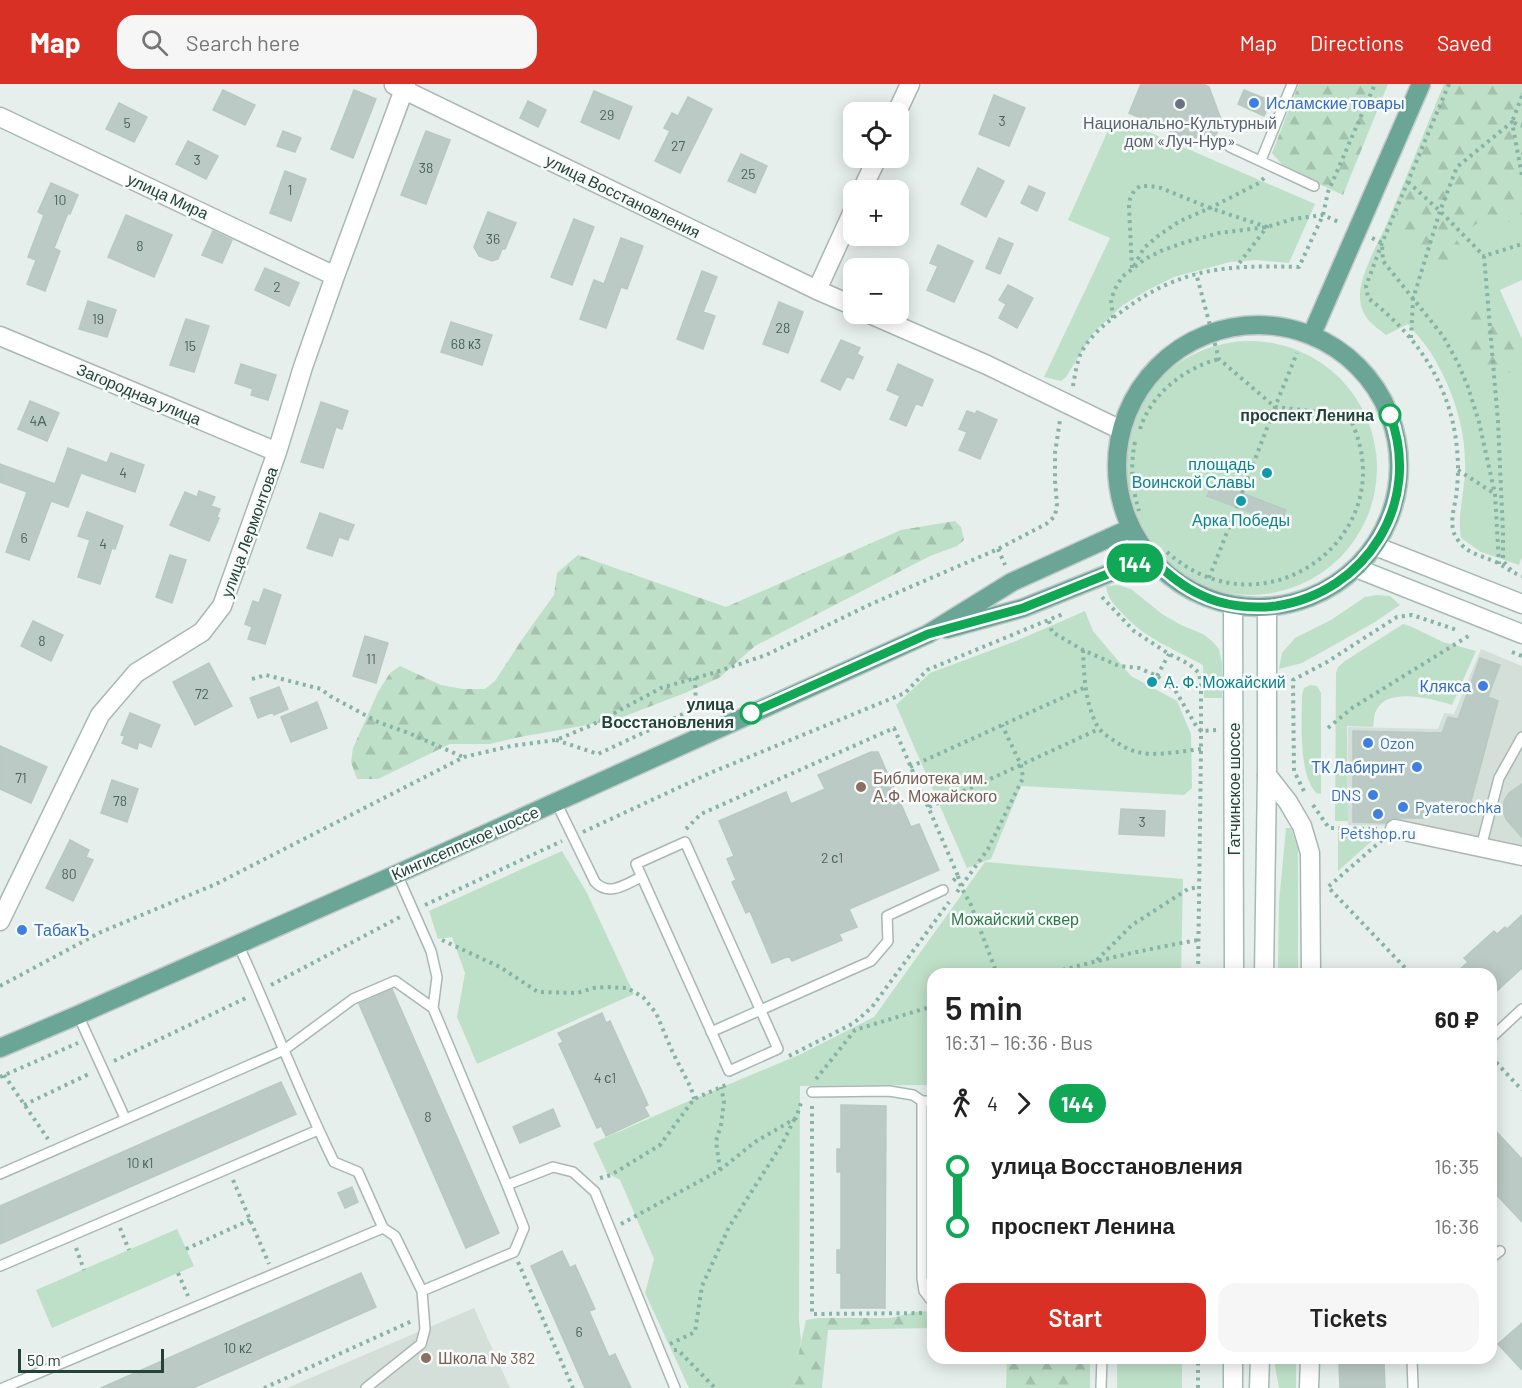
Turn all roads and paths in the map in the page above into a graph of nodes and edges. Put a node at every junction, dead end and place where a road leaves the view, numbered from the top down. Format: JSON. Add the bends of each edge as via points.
{"nodes":[{"id":1,"x":910,"y":84,"type":"edge"},
{"id":2,"x":1292,"y":84,"type":"edge"},
{"id":3,"x":1375,"y":84,"type":"edge"},
{"id":4,"x":1421,"y":84,"type":"edge"},
{"id":5,"x":1449,"y":84,"type":"edge"},
{"id":6,"x":401,"y":86,"type":"edge"},
{"id":7,"x":1522,"y":96,"type":"edge"},
{"id":8,"x":902,"y":102,"type":"edge"},
{"id":9,"x":0,"y":117,"type":"edge"},
{"id":10,"x":1512,"y":122,"type":"junction"},
{"id":11,"x":1522,"y":126,"type":"edge"},
{"id":12,"x":1230,"y":147,"type":"dead end"},
{"id":13,"x":1261,"y":160,"type":"junction"},
{"id":14,"x":1276,"y":167,"type":"junction"},
{"id":15,"x":1522,"y":176,"type":"edge"},
{"id":16,"x":1408,"y":182,"type":"junction"},
{"id":17,"x":1314,"y":186,"type":"dead end"},
{"id":18,"x":1210,"y":208,"type":"junction"},
{"id":19,"x":1440,"y":211,"type":"junction"},
{"id":20,"x":1323,"y":215,"type":"junction"},
{"id":21,"x":1267,"y":227,"type":"junction"},
{"id":22,"x":843,"y":233,"type":"edge"},
{"id":23,"x":1382,"y":243,"type":"junction"},
{"id":24,"x":1522,"y":244,"type":"edge"},
{"id":25,"x":1484,"y":256,"type":"junction"},
{"id":26,"x":1236,"y":266,"type":"junction"},
{"id":27,"x":1132,"y":269,"type":"junction"},
{"id":28,"x":1196,"y":273,"type":"junction"},
{"id":29,"x":335,"y":276,"type":"junction"},
{"id":30,"x":817,"y":290,"type":"junction"},
{"id":31,"x":1413,"y":299,"type":"junction"},
{"id":32,"x":843,"y":301,"type":"edge"},
{"id":33,"x":1113,"y":318,"type":"junction"},
{"id":34,"x":893,"y":324,"type":"edge"},
{"id":35,"x":1211,"y":331,"type":"junction"},
{"id":36,"x":1312,"y":334,"type":"junction"},
{"id":37,"x":0,"y":336,"type":"edge"},
{"id":38,"x":1411,"y":339,"type":"junction"},
{"id":39,"x":1297,"y":353,"type":"dead end"},
{"id":40,"x":1219,"y":359,"type":"junction"},
{"id":41,"x":1072,"y":388,"type":"dead end"},
{"id":42,"x":1275,"y":406,"type":"junction"},
{"id":43,"x":1060,"y":419,"type":"dead end"},
{"id":44,"x":1121,"y":430,"type":"junction"},
{"id":45,"x":277,"y":452,"type":"junction"},
{"id":46,"x":1458,"y":469,"type":"junction"},
{"id":47,"x":1242,"y":494,"type":"dead end"},
{"id":48,"x":1495,"y":494,"type":"junction"},
{"id":49,"x":1237,"y":507,"type":"dead end"},
{"id":50,"x":1137,"y":524,"type":"junction"},
{"id":51,"x":1375,"y":546,"type":"junction"},
{"id":52,"x":998,"y":549,"type":"junction"},
{"id":53,"x":1156,"y":552,"type":"junction"},
{"id":54,"x":1498,"y":564,"type":"junction"},
{"id":55,"x":1356,"y":568,"type":"junction"},
{"id":56,"x":1008,"y":571,"type":"dead end"},
{"id":57,"x":1513,"y":573,"type":"junction"},
{"id":58,"x":1522,"y":576,"type":"edge"},
{"id":59,"x":1209,"y":579,"type":"junction"},
{"id":60,"x":1095,"y":599,"type":"dead end"},
{"id":61,"x":1522,"y":604,"type":"edge"},
{"id":62,"x":1233,"y":605,"type":"junction"},
{"id":63,"x":1267,"y":607,"type":"junction"},
{"id":64,"x":1069,"y":611,"type":"dead end"},
{"id":65,"x":1049,"y":621,"type":"junction"},
{"id":66,"x":928,"y":634,"type":"junction"},
{"id":67,"x":1522,"y":634,"type":"edge"},
{"id":68,"x":1470,"y":635,"type":"junction"},
{"id":69,"x":1478,"y":638,"type":"dead end"},
{"id":70,"x":1083,"y":650,"type":"junction"},
{"id":71,"x":1169,"y":654,"type":"junction"},
{"id":72,"x":1157,"y":676,"type":"junction"},
{"id":73,"x":695,"y":678,"type":"junction"},
{"id":74,"x":252,"y":679,"type":"dead end"},
{"id":75,"x":1086,"y":687,"type":"junction"},
{"id":76,"x":1002,"y":725,"type":"junction"},
{"id":77,"x":1328,"y":728,"type":"dead end"},
{"id":78,"x":1099,"y":729,"type":"junction"},
{"id":79,"x":1221,"y":730,"type":"dead end"},
{"id":80,"x":1201,"y":731,"type":"junction"},
{"id":81,"x":1522,"y":737,"type":"edge"},
{"id":82,"x":556,"y":740,"type":"junction"},
{"id":83,"x":1201,"y":748,"type":"junction"},
{"id":84,"x":464,"y":757,"type":"junction"},
{"id":85,"x":1021,"y":765,"type":"junction"},
{"id":86,"x":910,"y":767,"type":"junction"},
{"id":87,"x":1267,"y":775,"type":"junction"},
{"id":88,"x":1305,"y":793,"type":"dead end"},
{"id":89,"x":556,"y":802,"type":"junction"},
{"id":90,"x":1311,"y":802,"type":"dead end"},
{"id":91,"x":929,"y":807,"type":"junction"},
{"id":92,"x":1395,"y":829,"type":"junction"},
{"id":93,"x":572,"y":836,"type":"junction"},
{"id":94,"x":685,"y":842,"type":"junction"},
{"id":95,"x":1481,"y":847,"type":"junction"},
{"id":96,"x":1522,"y":856,"type":"edge"},
{"id":97,"x":397,"y":874,"type":"junction"},
{"id":98,"x":958,"y":876,"type":"junction"},
{"id":99,"x":642,"y":877,"type":"junction"},
{"id":100,"x":1199,"y":887,"type":"junction"},
{"id":101,"x":943,"y":890,"type":"joint"},
{"id":102,"x":413,"y":910,"type":"junction"},
{"id":103,"x":0,"y":921,"type":"edge"},
{"id":104,"x":422,"y":931,"type":"junction"},
{"id":105,"x":1198,"y":940,"type":"junction"},
{"id":106,"x":238,"y":944,"type":"junction"},
{"id":107,"x":1096,"y":961,"type":"junction"},
{"id":108,"x":995,"y":968,"type":"edge"},
{"id":109,"x":1070,"y":968,"type":"edge"},
{"id":110,"x":1198,"y":968,"type":"edge"},
{"id":111,"x":1234,"y":968,"type":"edge"},
{"id":112,"x":1264,"y":968,"type":"edge"},
{"id":113,"x":1311,"y":968,"type":"edge"},
{"id":114,"x":1405,"y":968,"type":"edge"},
{"id":115,"x":0,"y":986,"type":"edge"},
{"id":116,"x":259,"y":991,"type":"junction"},
{"id":117,"x":433,"y":1008,"type":"junction"},
{"id":118,"x":927,"y":1008,"type":"edge"},
{"id":119,"x":1522,"y":1009,"type":"edge"},
{"id":120,"x":761,"y":1010,"type":"junction"},
{"id":121,"x":78,"y":1015,"type":"junction"},
{"id":122,"x":854,"y":1023,"type":"dead end"},
{"id":123,"x":855,"y":1030,"type":"junction"},
{"id":124,"x":711,"y":1032,"type":"junction"},
{"id":125,"x":1497,"y":1032,"type":"edge"},
{"id":126,"x":0,"y":1048,"type":"edge"},
{"id":127,"x":93,"y":1048,"type":"junction"},
{"id":128,"x":284,"y":1050,"type":"junction"},
{"id":129,"x":1497,"y":1063,"type":"edge"},
{"id":130,"x":102,"y":1067,"type":"junction"},
{"id":131,"x":2,"y":1076,"type":"edge"},
{"id":132,"x":721,"y":1087,"type":"dead end"},
{"id":133,"x":809,"y":1089,"type":"junction"},
{"id":134,"x":1522,"y":1090,"type":"edge"},
{"id":135,"x":922,"y":1101,"type":"junction"},
{"id":136,"x":927,"y":1101,"type":"edge"},
{"id":137,"x":24,"y":1105,"type":"junction"},
{"id":138,"x":125,"y":1118,"type":"junction"},
{"id":139,"x":796,"y":1118,"type":"junction"},
{"id":140,"x":318,"y":1130,"type":"junction"},
{"id":141,"x":55,"y":1150,"type":"junction"},
{"id":142,"x":228,"y":1168,"type":"junction"},
{"id":143,"x":720,"y":1170,"type":"junction"},
{"id":144,"x":0,"y":1174,"type":"edge"},
{"id":145,"x":585,"y":1182,"type":"junction"},
{"id":146,"x":507,"y":1185,"type":"junction"},
{"id":147,"x":115,"y":1217,"type":"junction"},
{"id":148,"x":250,"y":1220,"type":"junction"},
{"id":149,"x":383,"y":1228,"type":"junction"},
{"id":150,"x":610,"y":1230,"type":"junction"},
{"id":151,"x":71,"y":1236,"type":"junction"},
{"id":152,"x":186,"y":1248,"type":"dead end"},
{"id":153,"x":129,"y":1250,"type":"dead end"},
{"id":154,"x":1500,"y":1251,"type":"dead end"},
{"id":155,"x":514,"y":1252,"type":"junction"},
{"id":156,"x":1497,"y":1253,"type":"edge"},
{"id":157,"x":0,"y":1266,"type":"edge"},
{"id":158,"x":84,"y":1270,"type":"dead end"},
{"id":159,"x":178,"y":1274,"type":"dead end"},
{"id":160,"x":274,"y":1274,"type":"junction"},
{"id":161,"x":422,"y":1291,"type":"junction"},
{"id":162,"x":927,"y":1295,"type":"edge"},
{"id":163,"x":193,"y":1308,"type":"junction"},
{"id":164,"x":927,"y":1313,"type":"edge"},
{"id":165,"x":424,"y":1315,"type":"junction"},
{"id":166,"x":658,"y":1349,"type":"junction"},
{"id":167,"x":1102,"y":1364,"type":"edge"},
{"id":168,"x":1198,"y":1364,"type":"edge"},
{"id":169,"x":1233,"y":1364,"type":"edge"},
{"id":170,"x":1260,"y":1364,"type":"edge"},
{"id":171,"x":1310,"y":1364,"type":"edge"},
{"id":172,"x":1412,"y":1364,"type":"edge"},
{"id":173,"x":3,"y":1388,"type":"edge"},
{"id":174,"x":264,"y":1388,"type":"edge"},
{"id":175,"x":366,"y":1388,"type":"edge"},
{"id":176,"x":573,"y":1388,"type":"edge"},
{"id":177,"x":675,"y":1388,"type":"edge"},
{"id":178,"x":716,"y":1388,"type":"edge"},
{"id":179,"x":1101,"y":1388,"type":"edge"},
{"id":180,"x":1198,"y":1388,"type":"edge"},
{"id":181,"x":1233,"y":1388,"type":"edge"},
{"id":182,"x":1259,"y":1388,"type":"edge"},
{"id":183,"x":1309,"y":1388,"type":"edge"},
{"id":184,"x":1413,"y":1388,"type":"edge"}],
"edges":[{"from":1,"to":8,"type":"street"},
{"from":2,"to":13,"type":"lane"},
{"from":3,"to":20,"type":"path","via":[[1328,192]]},
{"from":4,"to":36,"type":"main road"},
{"from":5,"to":16,"type":"path"},
{"from":6,"to":29,"type":"street","name":"улица Лермонтова"},
{"from":6,"to":30,"type":"street","name":"улица Восстановления"},
{"from":7,"to":10,"type":"path"},
{"from":9,"to":29,"type":"street","name":"улица Мира"},
{"from":10,"to":11,"type":"path"},
{"from":10,"to":15,"type":"path"},
{"from":10,"to":19,"type":"path","via":[[1457,167]]},
{"from":12,"to":13,"type":"lane"},
{"from":13,"to":14,"type":"lane"},
{"from":14,"to":17,"type":"lane"},
{"from":14,"to":18,"type":"path","via":[[1259,183]]},
{"from":16,"to":19,"type":"path"},
{"from":16,"to":23,"type":"path"},
{"from":18,"to":21,"type":"path"},
{"from":18,"to":27,"type":"path","via":[[1159,235],[1144,248]]},
{"from":18,"to":27,"type":"path","via":[[1161,188],[1140,186],[1130,199]]},
{"from":19,"to":25,"type":"path"},
{"from":19,"to":31,"type":"path"},
{"from":20,"to":21,"type":"path"},
{"from":20,"to":26,"type":"path","via":[[1299,267]]},
{"from":21,"to":26,"type":"path"},
{"from":21,"to":27,"type":"path","via":[[1186,242],[1145,259]]},
{"from":22,"to":30,"type":"street"},
{"from":23,"to":31,"type":"path","via":[[1383,261]]},
{"from":23,"to":38,"type":"path","via":[[1366,286],[1368,298]]},
{"from":24,"to":25,"type":"path"},
{"from":25,"to":57,"type":"path","via":[[1498,422],[1503,561]]},
{"from":26,"to":28,"type":"path"},
{"from":27,"to":33,"type":"path","via":[[1115,289],[1111,300]]},
{"from":28,"to":33,"type":"path","via":[[1149,292]]},
{"from":28,"to":35,"type":"path"},
{"from":29,"to":45,"type":"street","name":"улица Лермонтова"},
{"from":30,"to":32,"type":"street","name":"улица Восстановления"},
{"from":31,"to":38,"type":"path"},
{"from":31,"to":48,"type":"path","via":[[1443,336],[1458,363],[1479,422]]},
{"from":33,"to":41,"type":"path","via":[[1082,352]]},
{"from":34,"to":44,"type":"street"},
{"from":35,"to":36,"type":"main road","via":[[1269,324]]},
{"from":35,"to":40,"type":"path"},
{"from":35,"to":44,"type":"main road","via":[[1181,346],[1161,362],[1143,382]]},
{"from":36,"to":51,"type":"main road","via":[[1335,346],[1372,381],[1394,426],[1400,476],[1390,516]]},
{"from":37,"to":45,"type":"street","name":"Загородная улица"},
{"from":38,"to":46,"type":"path","via":[[1434,372],[1444,396],[1452,420]]},
{"from":39,"to":42,"type":"path"},
{"from":40,"to":42,"type":"path"},
{"from":40,"to":50,"type":"path","via":[[1184,374],[1167,387],[1142,423],[1132,466],[1139,510]]},
{"from":42,"to":47,"type":"path"},
{"from":42,"to":59,"type":"path","via":[[1348,415],[1360,446],[1362,467],[1356,509],[1334,546],[1300,572],[1260,585]]},
{"from":43,"to":52,"type":"path","via":[[1055,453],[1055,516]]},
{"from":44,"to":50,"type":"main road","via":[[1117,453],[1120,499]]},
{"from":45,"to":103,"type":"street","name":"улица Лермонтова","via":[[222,606],[202,632],[136,673],[100,715]]},
{"from":46,"to":48,"type":"path"},
{"from":46,"to":54,"type":"path","via":[[1454,535],[1465,548]]},
{"from":48,"to":54,"type":"path"},
{"from":49,"to":59,"type":"path"},
{"from":50,"to":53,"type":"main road","via":[[1141,546]]},
{"from":50,"to":66,"type":"main road","name":"Кингисеппское шоссе","via":[[1012,582]]},
{"from":51,"to":55,"type":"main road"},
{"from":51,"to":61,"type":"street"},
{"from":52,"to":56,"type":"path"},
{"from":52,"to":73,"type":"path","via":[[766,655]]},
{"from":53,"to":59,"type":"path"},
{"from":53,"to":62,"type":"main road","via":[[1173,579],[1201,596]]},
{"from":53,"to":66,"type":"main road","name":"Кингисеппское шоссе","via":[[1023,608]]},
{"from":54,"to":57,"type":"path"},
{"from":55,"to":63,"type":"main road","via":[[1317,594]]},
{"from":55,"to":67,"type":"street"},
{"from":57,"to":58,"type":"path"},
{"from":60,"to":71,"type":"path","via":[[1103,596],[1134,631]]},
{"from":62,"to":63,"type":"main road"},
{"from":62,"to":111,"type":"street","name":"Гатчинское шоссе"},
{"from":63,"to":87,"type":"street","name":"Гатчинское шоссе"},
{"from":64,"to":65,"type":"path"},
{"from":65,"to":70,"type":"path","via":[[1052,632]]},
{"from":65,"to":93,"type":"path","via":[[927,670],[905,693],[710,773]]},
{"from":66,"to":89,"type":"main road","name":"Кингисеппское шоссе"},
{"from":68,"to":69,"type":"path"},
{"from":68,"to":77,"type":"path","via":[[1352,708]]},
{"from":68,"to":88,"type":"path","via":[[1412,615],[1397,617],[1293,680],[1294,771]]},
{"from":70,"to":72,"type":"path","via":[[1119,666],[1139,668]]},
{"from":70,"to":75,"type":"path"},
{"from":71,"to":72,"type":"path"},
{"from":71,"to":80,"type":"path","via":[[1199,673]]},
{"from":72,"to":80,"type":"path","via":[[1175,690]]},
{"from":73,"to":82,"type":"path","via":[[660,688]]},
{"from":73,"to":82,"type":"path","via":[[696,708],[598,754]]},
{"from":74,"to":84,"type":"path","via":[[266,675],[321,689],[378,722]]},
{"from":75,"to":76,"type":"path"},
{"from":75,"to":78,"type":"path"},
{"from":76,"to":85,"type":"path"},
{"from":76,"to":86,"type":"path"},
{"from":78,"to":83,"type":"path","via":[[1127,750],[1148,754]]},
{"from":78,"to":85,"type":"path"},
{"from":79,"to":80,"type":"path"},
{"from":80,"to":83,"type":"path"},
{"from":81,"to":95,"type":"lane","via":[[1499,778]]},
{"from":82,"to":84,"type":"path"},
{"from":83,"to":100,"type":"path"},
{"from":84,"to":115,"type":"path","via":[[216,884],[101,933]]},
{"from":85,"to":91,"type":"path"},
{"from":86,"to":91,"type":"path"},
{"from":86,"to":94,"type":"path","via":[[894,728],[701,814],[682,832]]},
{"from":87,"to":112,"type":"street","name":"Гатчинское шоссе"},
{"from":87,"to":113,"type":"street","via":[[1302,826],[1310,853]]},
{"from":89,"to":93,"type":"lane"},
{"from":89,"to":97,"type":"main road","name":"Кингисеппское шоссе"},
{"from":90,"to":92,"type":"path","via":[[1329,828]]},
{"from":91,"to":98,"type":"path"},
{"from":92,"to":95,"type":"street"},
{"from":92,"to":114,"type":"path","via":[[1328,887]]},
{"from":93,"to":99,"type":"lane","via":[[595,882],[602,888],[613,889]]},
{"from":93,"to":102,"type":"path"},
{"from":94,"to":99,"type":"lane","via":[[636,864]]},
{"from":94,"to":120,"type":"lane"},
{"from":95,"to":96,"type":"street"},
{"from":97,"to":102,"type":"lane"},
{"from":97,"to":106,"type":"main road","name":"Кингисеппское шоссе"},
{"from":98,"to":101,"type":"path"},
{"from":98,"to":108,"type":"path"},
{"from":99,"to":124,"type":"lane"},
{"from":100,"to":105,"type":"path"},
{"from":100,"to":107,"type":"path","via":[[1188,889],[1132,925]]},
{"from":101,"to":120,"type":"lane","via":[[887,916],[888,941],[871,961]]},
{"from":102,"to":104,"type":"lane"},
{"from":102,"to":116,"type":"path"},
{"from":104,"to":117,"type":"lane","via":[[437,977]]},
{"from":104,"to":145,"type":"path","via":[[500,967],[538,992],[627,988],[644,997],[656,1013],[694,1099],[660,1145],[611,1175]]},
{"from":105,"to":107,"type":"path"},
{"from":105,"to":110,"type":"path"},
{"from":106,"to":116,"type":"lane"},
{"from":106,"to":121,"type":"main road","name":"Кингисеппское шоссе"},
{"from":107,"to":109,"type":"path"},
{"from":116,"to":128,"type":"lane"},
{"from":116,"to":130,"type":"path"},
{"from":117,"to":128,"type":"lane","via":[[395,981],[353,999]]},
{"from":117,"to":146,"type":"lane"},
{"from":118,"to":123,"type":"path"},
{"from":119,"to":125,"type":"lane"},
{"from":120,"to":124,"type":"lane"},
{"from":120,"to":124,"type":"lane","via":[[778,1049],[768,1054],[729,1071]]},
{"from":121,"to":126,"type":"main road","name":"Кингисеппское шоссе"},
{"from":121,"to":127,"type":"lane"},
{"from":122,"to":123,"type":"path"},
{"from":123,"to":133,"type":"path"},
{"from":127,"to":130,"type":"lane"},
{"from":127,"to":131,"type":"path","via":[[79,1042]]},
{"from":128,"to":138,"type":"lane"},
{"from":128,"to":140,"type":"lane"},
{"from":129,"to":134,"type":"path"},
{"from":130,"to":137,"type":"path"},
{"from":130,"to":138,"type":"lane"},
{"from":131,"to":137,"type":"path"},
{"from":132,"to":143,"type":"path","via":[[724,1101],[716,1142]]},
{"from":133,"to":135,"type":"lane","via":[[889,1091],[913,1095]]},
{"from":133,"to":139,"type":"path"},
{"from":133,"to":164,"type":"path","via":[[812,1314]]},
{"from":135,"to":136,"type":"lane"},
{"from":135,"to":162,"type":"lane","via":[[922,1278]]},
{"from":137,"to":141,"type":"path"},
{"from":138,"to":141,"type":"lane"},
{"from":139,"to":143,"type":"path","via":[[755,1142]]},
{"from":139,"to":166,"type":"path","via":[[729,1227],[702,1286],[695,1332]]},
{"from":140,"to":142,"type":"lane"},
{"from":140,"to":149,"type":"lane","via":[[334,1162],[358,1172]]},
{"from":141,"to":144,"type":"lane"},
{"from":142,"to":147,"type":"lane"},
{"from":142,"to":148,"type":"path"},
{"from":143,"to":150,"type":"path"},
{"from":145,"to":146,"type":"lane","via":[[573,1172],[553,1167]]},
{"from":145,"to":150,"type":"lane","via":[[595,1192]]},
{"from":146,"to":155,"type":"lane","via":[[524,1228]]},
{"from":147,"to":151,"type":"lane"},
{"from":147,"to":153,"type":"path"},
{"from":148,"to":152,"type":"path"},
{"from":148,"to":160,"type":"path"},
{"from":149,"to":160,"type":"lane"},
{"from":149,"to":161,"type":"lane","via":[[395,1236]]},
{"from":150,"to":166,"type":"lane"},
{"from":151,"to":157,"type":"lane"},
{"from":151,"to":158,"type":"path"},
{"from":154,"to":156,"type":"lane"},
{"from":155,"to":161,"type":"lane"},
{"from":155,"to":176,"type":"path"},
{"from":159,"to":163,"type":"path"},
{"from":160,"to":163,"type":"lane"},
{"from":161,"to":165,"type":"lane"},
{"from":163,"to":173,"type":"lane"},
{"from":165,"to":174,"type":"path"},
{"from":165,"to":175,"type":"lane","via":[[421,1344]]},
{"from":166,"to":177,"type":"lane"},
{"from":166,"to":178,"type":"path","via":[[678,1350]]},
{"from":167,"to":179,"type":"lane"},
{"from":168,"to":180,"type":"path"},
{"from":169,"to":181,"type":"street"},
{"from":170,"to":182,"type":"street"},
{"from":171,"to":183,"type":"street"},
{"from":172,"to":184,"type":"lane"}]}
